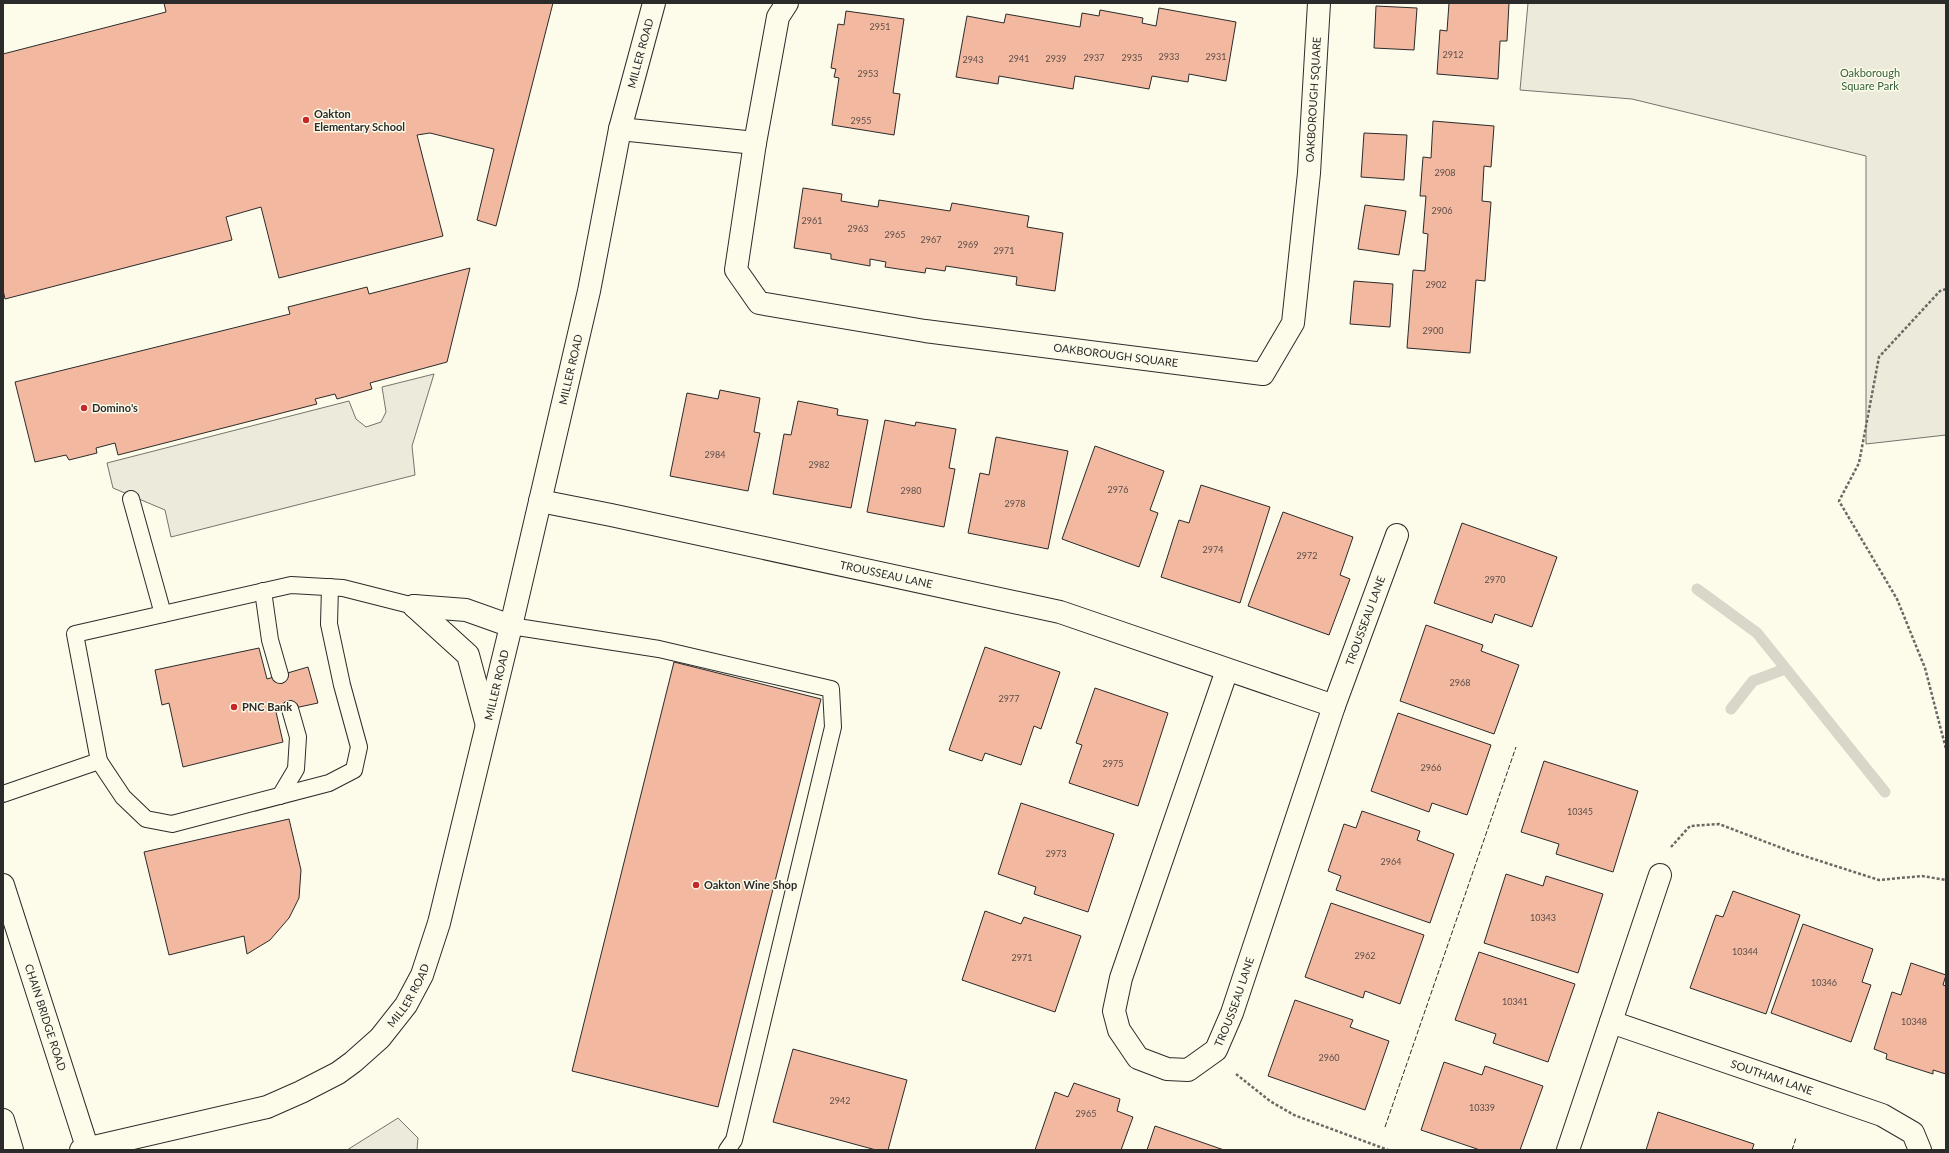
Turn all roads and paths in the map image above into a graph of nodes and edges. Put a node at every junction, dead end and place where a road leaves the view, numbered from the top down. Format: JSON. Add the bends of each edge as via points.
{"nodes":[{"id":1,"x":654,"y":3,"type":"edge"},
{"id":2,"x":787,"y":3,"type":"edge"},
{"id":3,"x":1320,"y":3,"type":"edge"},
{"id":4,"x":620,"y":129,"type":"junction"},
{"id":5,"x":755,"y":143,"type":"junction"},
{"id":6,"x":1946,"y":289,"type":"edge"},
{"id":7,"x":131,"y":499,"type":"dead end"},
{"id":8,"x":540,"y":502,"type":"junction"},
{"id":9,"x":1397,"y":535,"type":"dead end"},
{"id":10,"x":330,"y":587,"type":"junction"},
{"id":11,"x":263,"y":591,"type":"junction"},
{"id":12,"x":414,"y":606,"type":"junction"},
{"id":13,"x":162,"y":614,"type":"junction"},
{"id":14,"x":511,"y":626,"type":"junction"},
{"id":15,"x":1227,"y":670,"type":"junction"},
{"id":16,"x":280,"y":675,"type":"dead end"},
{"id":17,"x":1334,"y":706,"type":"junction"},
{"id":18,"x":290,"y":709,"type":"dead end"},
{"id":19,"x":487,"y":723,"type":"junction"},
{"id":20,"x":1946,"y":749,"type":"edge"},
{"id":21,"x":99,"y":761,"type":"junction"},
{"id":22,"x":3,"y":794,"type":"edge"},
{"id":23,"x":280,"y":796,"type":"junction"},
{"id":24,"x":1660,"y":875,"type":"joint"},
{"id":25,"x":1946,"y":880,"type":"edge"},
{"id":26,"x":3,"y":885,"type":"edge"},
{"id":27,"x":1611,"y":1022,"type":"junction"},
{"id":28,"x":1236,"y":1074,"type":"dead end"},
{"id":29,"x":3,"y":1120,"type":"edge"},
{"id":30,"x":85,"y":1149,"type":"edge"},
{"id":31,"x":12,"y":1150,"type":"edge"},
{"id":32,"x":726,"y":1150,"type":"edge"},
{"id":33,"x":1388,"y":1150,"type":"edge"},
{"id":34,"x":1568,"y":1150,"type":"edge"},
{"id":35,"x":1920,"y":1150,"type":"edge"}],
"edges":[{"from":1,"to":4,"type":"street","name":"MILLER ROAD"},
{"from":2,"to":5,"type":"street","name":"OAKBOROUGH SQUARE","via":[[778,17]]},
{"from":3,"to":5,"type":"street","name":"OAKBOROUGH SQUARE","via":[[1309,173],[1293,323],[1263,374],[925,331],[759,303],[736,270]]},
{"from":4,"to":5,"type":"street"},
{"from":4,"to":8,"type":"street","name":"MILLER ROAD","via":[[588,292]]},
{"from":6,"to":20,"type":"path","via":[[1940,291],[1879,357],[1859,463],[1838,502],[1897,599],[1925,668]]},
{"from":7,"to":13,"type":"lane"},
{"from":8,"to":14,"type":"street","name":"MILLER ROAD"},
{"from":8,"to":15,"type":"street","name":"TROUSSEAU LANE","via":[[1060,612]]},
{"from":9,"to":17,"type":"street","name":"TROUSSEAU LANE"},
{"from":10,"to":11,"type":"lane","via":[[291,585]]},
{"from":10,"to":12,"type":"lane"},
{"from":10,"to":23,"type":"lane","via":[[329,624],[359,747],[354,770],[329,783]]},
{"from":11,"to":13,"type":"lane"},
{"from":11,"to":16,"type":"lane","via":[[270,640]]},
{"from":12,"to":14,"type":"street","via":[[466,610]]},
{"from":12,"to":19,"type":"street","via":[[468,655]]},
{"from":13,"to":21,"type":"lane","via":[[75,634]]},
{"from":14,"to":19,"type":"street","name":"MILLER ROAD"},
{"from":14,"to":32,"type":"lane","via":[[659,649],[830,689],[833,728],[734,1140]]},
{"from":15,"to":17,"type":"street","name":"TROUSSEAU LANE"},
{"from":15,"to":17,"type":"street","name":"TROUSSEAU LANE","via":[[1121,978],[1114,1011],[1119,1030],[1138,1058],[1167,1069],[1188,1070],[1216,1050],[1232,1013]]},
{"from":18,"to":23,"type":"lane","via":[[298,737],[296,769]]},
{"from":19,"to":30,"type":"street","name":"MILLER ROAD","via":[[439,923],[422,975],[406,1005],[380,1038],[338,1073],[267,1106]]},
{"from":21,"to":22,"type":"lane"},
{"from":21,"to":23,"type":"lane","via":[[123,797],[146,819],[172,824]]},
{"from":24,"to":25,"type":"path","via":[[1672,843],[1690,826],[1719,824],[1792,852],[1879,880],[1922,876]]},
{"from":24,"to":27,"type":"street"},
{"from":26,"to":30,"type":"street","name":"CHAIN BRIDGE ROAD"},
{"from":27,"to":34,"type":"street"},
{"from":27,"to":35,"type":"street","name":"SOUTHAM LANE","via":[[1882,1115],[1913,1133]]},
{"from":28,"to":33,"type":"path","via":[[1270,1101],[1294,1115]]},
{"from":29,"to":31,"type":"street"}]}
